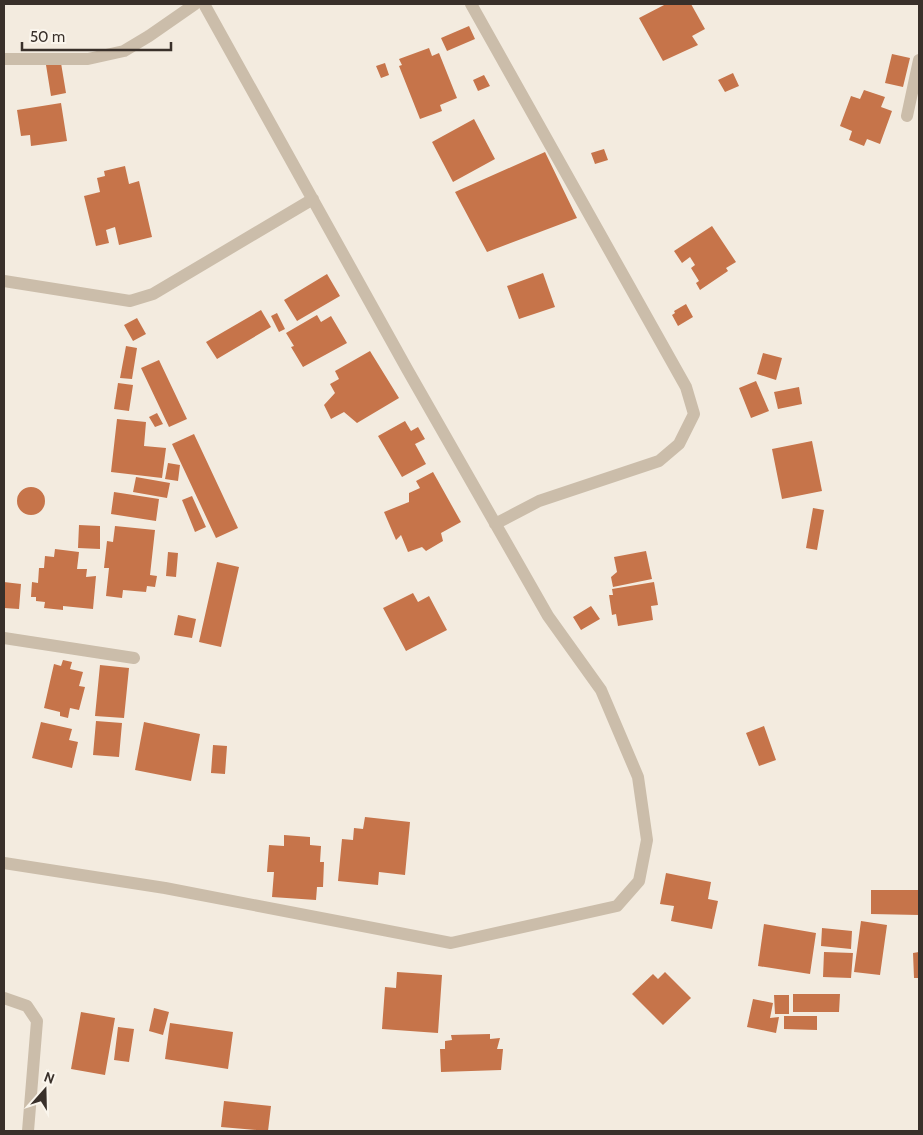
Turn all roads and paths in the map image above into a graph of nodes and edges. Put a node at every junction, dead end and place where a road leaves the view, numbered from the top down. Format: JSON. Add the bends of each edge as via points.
{"nodes":[{"id":1,"x":195,"y":4,"type":"edge"},
{"id":2,"x":204,"y":4,"type":"edge"},
{"id":3,"x":471,"y":4,"type":"edge"},
{"id":4,"x":4,"y":58,"type":"edge"},
{"id":5,"x":919,"y":60,"type":"edge"},
{"id":6,"x":907,"y":116,"type":"dead end"},
{"id":7,"x":313,"y":198,"type":"junction"},
{"id":8,"x":4,"y":281,"type":"edge"},
{"id":9,"x":495,"y":524,"type":"junction"},
{"id":10,"x":4,"y":638,"type":"edge"},
{"id":11,"x":134,"y":658,"type":"dead end"},
{"id":12,"x":4,"y":863,"type":"edge"},
{"id":13,"x":4,"y":998,"type":"edge"},
{"id":14,"x":28,"y":1131,"type":"edge"}],
"edges":[{"from":1,"to":4,"type":"street","via":[[124,51],[88,59]]},
{"from":2,"to":7,"type":"street"},
{"from":3,"to":9,"type":"street","via":[[686,387],[694,414],[679,444],[659,461],[539,501]]},
{"from":5,"to":6,"type":"street"},
{"from":7,"to":8,"type":"street","via":[[153,294],[130,301]]},
{"from":7,"to":9,"type":"street"},
{"from":9,"to":12,"type":"street","via":[[548,616],[601,690],[638,777],[647,840],[639,881],[617,906],[451,943],[165,888]]},
{"from":10,"to":11,"type":"street"},
{"from":13,"to":14,"type":"street","via":[[27,1006],[38,1021]]}]}
